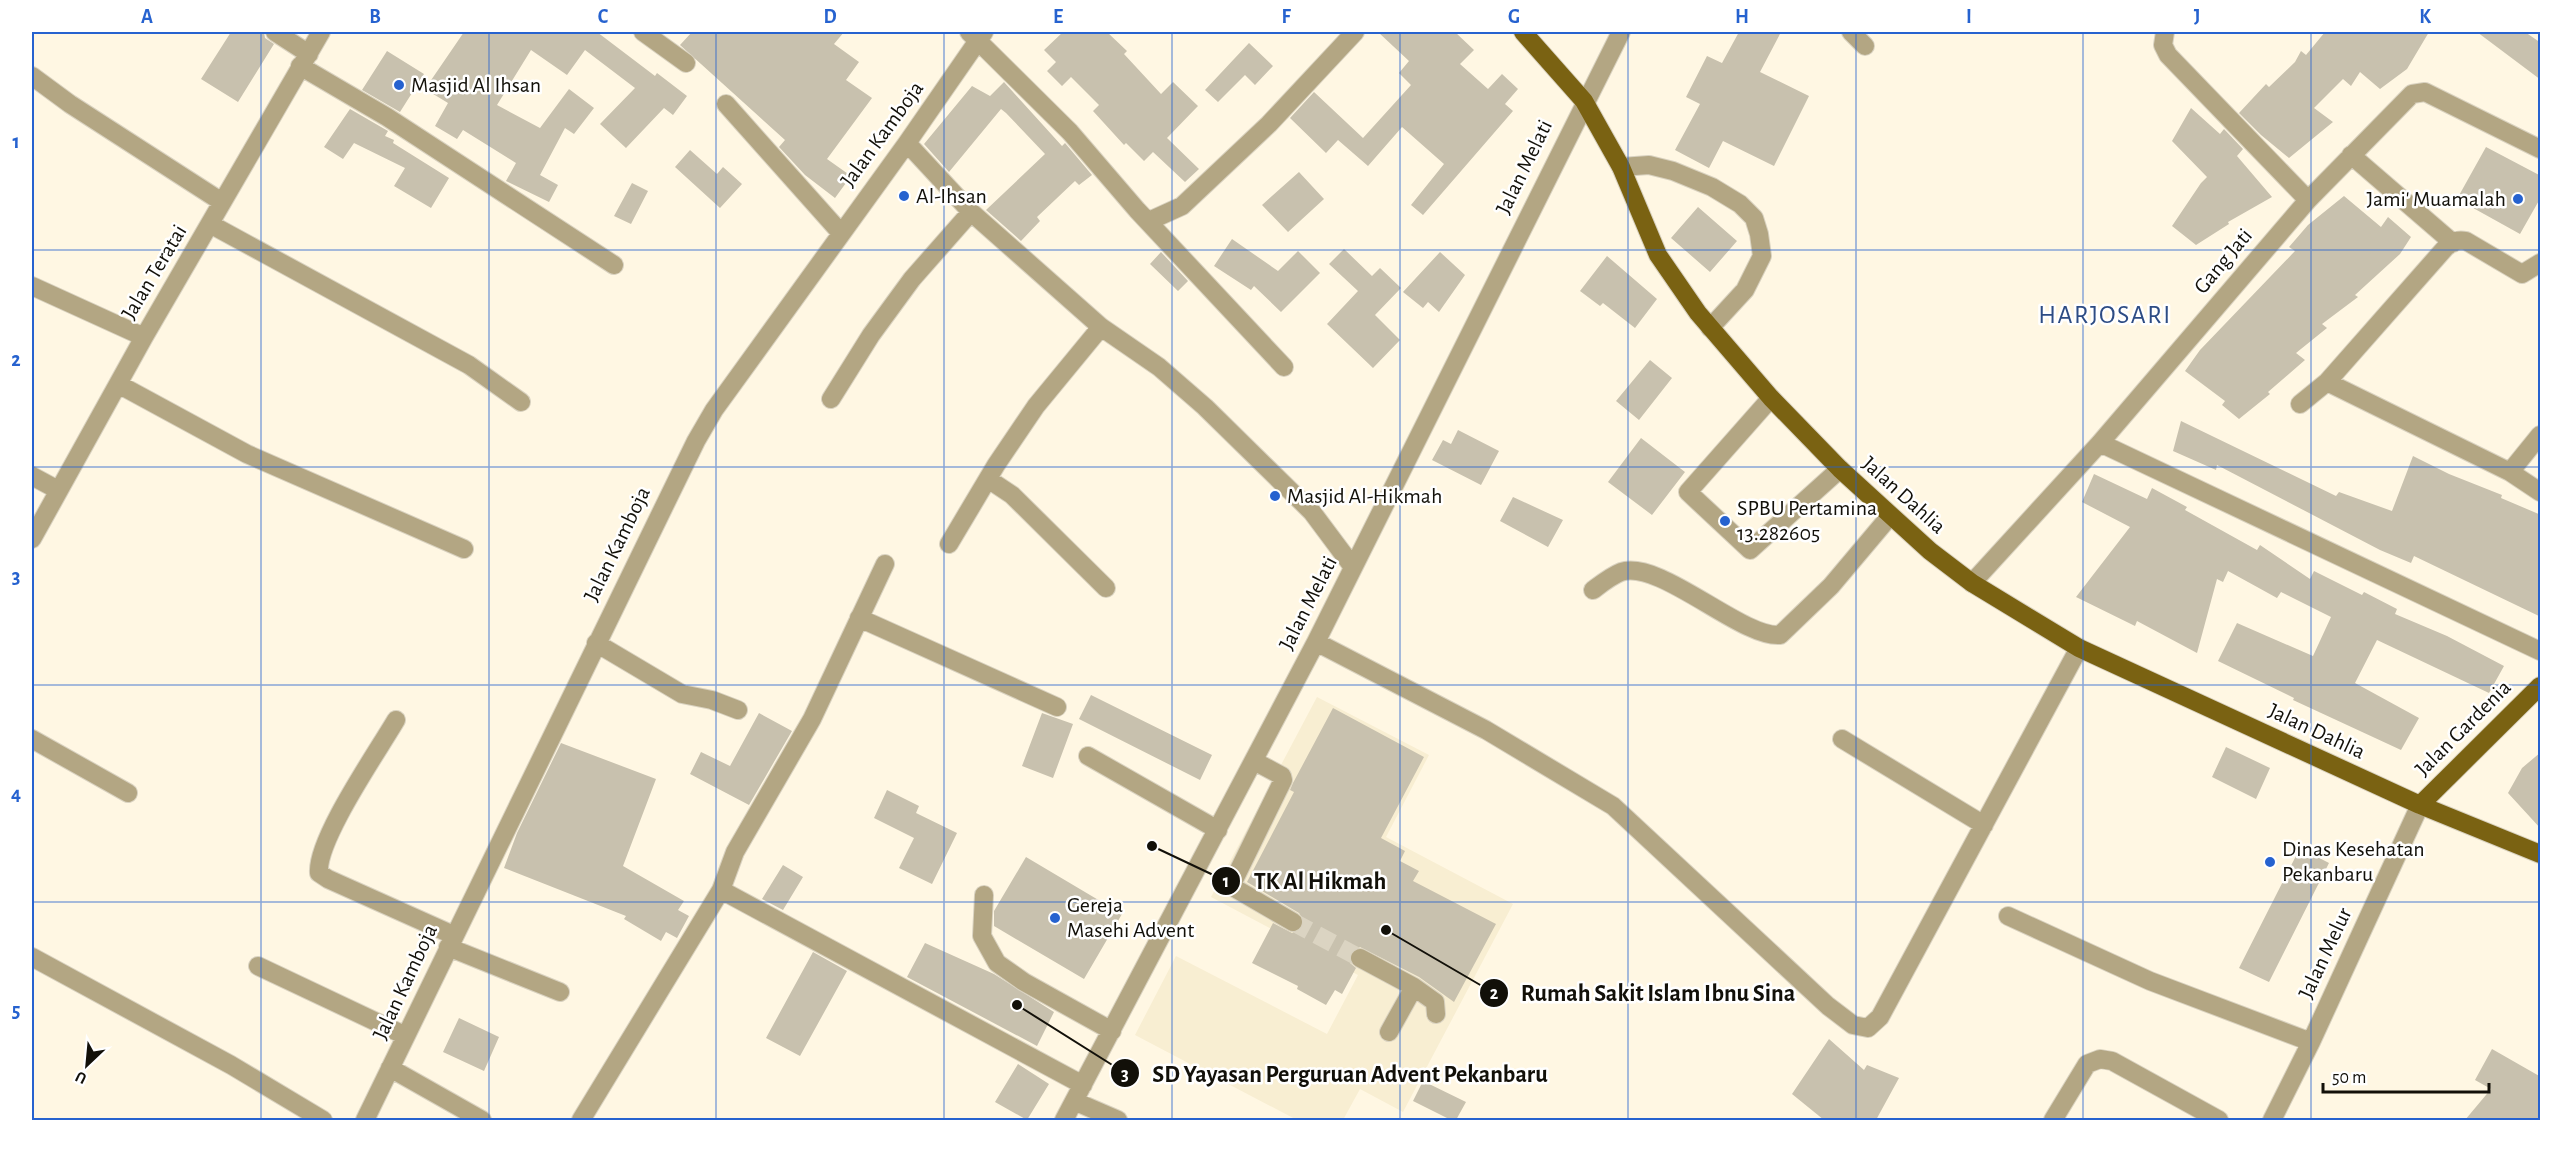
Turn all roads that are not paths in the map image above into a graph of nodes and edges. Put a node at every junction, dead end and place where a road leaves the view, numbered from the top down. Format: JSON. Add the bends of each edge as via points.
{"nodes":[{"id":1,"x":275,"y":32,"type":"edge"},
{"id":2,"x":321,"y":32,"type":"edge"},
{"id":3,"x":643,"y":32,"type":"edge"},
{"id":4,"x":1355,"y":32,"type":"edge"},
{"id":5,"x":1523,"y":32,"type":"edge"},
{"id":6,"x":1621,"y":32,"type":"edge"},
{"id":7,"x":1851,"y":32,"type":"edge"},
{"id":8,"x":2165,"y":32,"type":"edge"},
{"id":9,"x":976,"y":34,"type":"edge"},
{"id":10,"x":1865,"y":46,"type":"dead end"},
{"id":11,"x":305,"y":60,"type":"junction"},
{"id":12,"x":686,"y":63,"type":"dead end"},
{"id":13,"x":32,"y":76,"type":"edge"},
{"id":14,"x":1584,"y":101,"type":"junction"},
{"id":15,"x":726,"y":104,"type":"dead end"},
{"id":16,"x":907,"y":143,"type":"junction"},
{"id":17,"x":2541,"y":149,"type":"edge"},
{"id":18,"x":2351,"y":155,"type":"junction"},
{"id":19,"x":1621,"y":167,"type":"junction"},
{"id":20,"x":2307,"y":200,"type":"junction"},
{"id":21,"x":222,"y":202,"type":"junction"},
{"id":22,"x":971,"y":212,"type":"junction"},
{"id":23,"x":1149,"y":221,"type":"junction"},
{"id":24,"x":210,"y":224,"type":"junction"},
{"id":25,"x":840,"y":232,"type":"junction"},
{"id":26,"x":2452,"y":243,"type":"junction"},
{"id":27,"x":2541,"y":263,"type":"edge"},
{"id":28,"x":614,"y":265,"type":"dead end"},
{"id":29,"x":32,"y":286,"type":"edge"},
{"id":30,"x":1101,"y":327,"type":"junction"},
{"id":31,"x":1710,"y":328,"type":"junction"},
{"id":32,"x":144,"y":337,"type":"junction"},
{"id":33,"x":1284,"y":367,"type":"dead end"},
{"id":34,"x":2327,"y":382,"type":"junction"},
{"id":35,"x":118,"y":384,"type":"junction"},
{"id":36,"x":1771,"y":398,"type":"junction"},
{"id":37,"x":831,"y":399,"type":"dead end"},
{"id":38,"x":521,"y":402,"type":"dead end"},
{"id":39,"x":2300,"y":404,"type":"dead end"},
{"id":40,"x":2541,"y":435,"type":"edge"},
{"id":41,"x":2100,"y":443,"type":"junction"},
{"id":42,"x":1840,"y":469,"type":"junction"},
{"id":43,"x":2510,"y":472,"type":"junction"},
{"id":44,"x":32,"y":476,"type":"edge"},
{"id":45,"x":988,"y":479,"type":"junction"},
{"id":46,"x":58,"y":490,"type":"junction"},
{"id":47,"x":2541,"y":492,"type":"edge"},
{"id":48,"x":1890,"y":516,"type":"junction"},
{"id":49,"x":32,"y":538,"type":"edge"},
{"id":50,"x":949,"y":544,"type":"dead end"},
{"id":51,"x":464,"y":549,"type":"dead end"},
{"id":52,"x":885,"y":564,"type":"dead end"},
{"id":53,"x":1353,"y":567,"type":"junction"},
{"id":54,"x":1972,"y":583,"type":"junction"},
{"id":55,"x":1106,"y":588,"type":"dead end"},
{"id":56,"x":1593,"y":590,"type":"dead end"},
{"id":57,"x":860,"y":618,"type":"junction"},
{"id":58,"x":1316,"y":642,"type":"junction"},
{"id":59,"x":596,"y":643,"type":"junction"},
{"id":60,"x":2079,"y":648,"type":"junction"},
{"id":61,"x":2541,"y":651,"type":"edge"},
{"id":62,"x":2541,"y":686,"type":"edge"},
{"id":63,"x":1057,"y":707,"type":"dead end"},
{"id":64,"x":738,"y":710,"type":"dead end"},
{"id":65,"x":396,"y":720,"type":"dead end"},
{"id":66,"x":32,"y":739,"type":"edge"},
{"id":67,"x":1842,"y":739,"type":"dead end"},
{"id":68,"x":1088,"y":756,"type":"dead end"},
{"id":69,"x":1254,"y":761,"type":"junction"},
{"id":70,"x":128,"y":793,"type":"dead end"},
{"id":71,"x":2420,"y":805,"type":"junction"},
{"id":72,"x":1984,"y":825,"type":"junction"},
{"id":73,"x":1218,"y":830,"type":"junction"},
{"id":74,"x":2541,"y":854,"type":"edge"},
{"id":75,"x":721,"y":890,"type":"junction"},
{"id":76,"x":984,"y":894,"type":"dead end"},
{"id":77,"x":2008,"y":916,"type":"dead end"},
{"id":78,"x":1293,"y":922,"type":"tunnel mouth"},
{"id":79,"x":451,"y":941,"type":"junction"},
{"id":80,"x":32,"y":957,"type":"edge"},
{"id":81,"x":1360,"y":958,"type":"tunnel mouth"},
{"id":82,"x":258,"y":966,"type":"dead end"},
{"id":83,"x":1414,"y":987,"type":"junction"},
{"id":84,"x":560,"y":992,"type":"dead end"},
{"id":85,"x":1436,"y":1014,"type":"dead end"},
{"id":86,"x":1112,"y":1031,"type":"junction"},
{"id":87,"x":1389,"y":1032,"type":"dead end"},
{"id":88,"x":406,"y":1036,"type":"junction"},
{"id":89,"x":2311,"y":1042,"type":"junction"},
{"id":90,"x":390,"y":1068,"type":"junction"},
{"id":91,"x":1083,"y":1085,"type":"junction"},
{"id":92,"x":1074,"y":1101,"type":"junction"},
{"id":93,"x":323,"y":1120,"type":"edge"},
{"id":94,"x":365,"y":1120,"type":"edge"},
{"id":95,"x":482,"y":1120,"type":"edge"},
{"id":96,"x":581,"y":1120,"type":"edge"},
{"id":97,"x":1064,"y":1120,"type":"edge"},
{"id":98,"x":1118,"y":1120,"type":"edge"},
{"id":99,"x":2053,"y":1120,"type":"edge"},
{"id":100,"x":2218,"y":1120,"type":"edge"},
{"id":101,"x":2272,"y":1120,"type":"edge"}],
"edges":[{"from":1,"to":11,"type":"street"},
{"from":2,"to":11,"type":"street","name":"Jalan Teratai"},
{"from":3,"to":12,"type":"street"},
{"from":4,"to":23,"type":"street","via":[[1269,124],[1182,206]]},
{"from":5,"to":14,"type":"main road","name":"Jalan Dahlia"},
{"from":6,"to":14,"type":"street","name":"Jalan Melati"},
{"from":7,"to":10,"type":"street"},
{"from":8,"to":20,"type":"street","via":[[2163,45],[2168,56]]},
{"from":9,"to":16,"type":"street","name":"Jalan Kamboja"},
{"from":9,"to":23,"type":"street"},
{"from":11,"to":21,"type":"street","name":"Jalan Teratai"},
{"from":11,"to":28,"type":"street"},
{"from":13,"to":21,"type":"street"},
{"from":14,"to":19,"type":"main road","name":"Jalan Dahlia"},
{"from":14,"to":53,"type":"street","name":"Jalan Melati"},
{"from":15,"to":25,"type":"street"},
{"from":16,"to":22,"type":"street"},
{"from":16,"to":25,"type":"street","name":"Jalan Kamboja"},
{"from":17,"to":18,"type":"street","name":"Gang Jati","via":[[2425,92],[2412,94]]},
{"from":18,"to":20,"type":"street","name":"Gang Jati"},
{"from":18,"to":26,"type":"street"},
{"from":19,"to":31,"type":"main road","name":"Jalan Dahlia","via":[[1658,255]]},
{"from":19,"to":31,"type":"street","via":[[1649,165],[1673,171],[1712,187],[1754,218],[1762,256],[1745,290]]},
{"from":20,"to":41,"type":"street","name":"Gang Jati"},
{"from":21,"to":24,"type":"street","name":"Jalan Teratai"},
{"from":22,"to":30,"type":"street"},
{"from":22,"to":37,"type":"street","via":[[912,279]]},
{"from":23,"to":33,"type":"street"},
{"from":24,"to":32,"type":"street","name":"Jalan Teratai"},
{"from":24,"to":38,"type":"street","via":[[469,365]]},
{"from":25,"to":59,"type":"street","name":"Jalan Kamboja","via":[[714,410],[676,478]]},
{"from":26,"to":27,"type":"street","via":[[2466,241],[2522,274]]},
{"from":26,"to":34,"type":"street"},
{"from":29,"to":32,"type":"street"},
{"from":30,"to":45,"type":"street","via":[[1036,405]]},
{"from":30,"to":53,"type":"street","via":[[1159,367],[1205,407],[1312,512]]},
{"from":31,"to":36,"type":"main road","name":"Jalan Dahlia"},
{"from":32,"to":35,"type":"street","name":"Jalan Teratai"},
{"from":34,"to":39,"type":"street"},
{"from":34,"to":43,"type":"street"},
{"from":35,"to":46,"type":"street","name":"Jalan Teratai"},
{"from":35,"to":51,"type":"street","via":[[247,454]]},
{"from":36,"to":42,"type":"main road","name":"Jalan Dahlia"},
{"from":36,"to":42,"type":"street","via":[[1688,492],[1750,550]]},
{"from":40,"to":43,"type":"street"},
{"from":41,"to":54,"type":"street","name":"Gang Jati"},
{"from":41,"to":61,"type":"street"},
{"from":42,"to":48,"type":"main road","name":"Jalan Dahlia"},
{"from":43,"to":47,"type":"street"},
{"from":44,"to":46,"type":"street"},
{"from":45,"to":50,"type":"street"},
{"from":45,"to":55,"type":"street","via":[[1012,495]]},
{"from":46,"to":49,"type":"street","name":"Jalan Teratai"},
{"from":48,"to":54,"type":"main road","name":"Jalan Dahlia"},
{"from":48,"to":56,"type":"street","via":[[1831,586],[1777,635],[1751,627],[1680,589],[1640,573],[1622,572]]},
{"from":52,"to":57,"type":"street"},
{"from":53,"to":58,"type":"street","name":"Jalan Melati"},
{"from":54,"to":60,"type":"main road","name":"Jalan Dahlia"},
{"from":57,"to":63,"type":"street"},
{"from":57,"to":75,"type":"street","via":[[812,719],[735,852]]},
{"from":58,"to":69,"type":"street","name":"Jalan Melati"},
{"from":58,"to":72,"type":"street","via":[[1486,730],[1613,806],[1853,1025],[1868,1028],[1880,1017]]},
{"from":59,"to":64,"type":"street","via":[[682,694]]},
{"from":59,"to":79,"type":"street","name":"Jalan Kamboja"},
{"from":60,"to":71,"type":"main road","name":"Jalan Dahlia"},
{"from":60,"to":72,"type":"street"},
{"from":62,"to":71,"type":"main road","name":"Jalan Gardenia"},
{"from":65,"to":79,"type":"street","via":[[334,825],[318,864],[319,873]]},
{"from":66,"to":70,"type":"street"},
{"from":67,"to":72,"type":"street"},
{"from":68,"to":73,"type":"street"},
{"from":69,"to":73,"type":"street","name":"Jalan Melati"},
{"from":69,"to":78,"type":"street","via":[[1283,780],[1231,886]]},
{"from":71,"to":74,"type":"main road","name":"Jalan Dahlia"},
{"from":71,"to":89,"type":"street","name":"Jalan Melur"},
{"from":73,"to":86,"type":"street","name":"Jalan Melati"},
{"from":75,"to":91,"type":"street"},
{"from":75,"to":96,"type":"street"},
{"from":76,"to":86,"type":"street","via":[[982,936],[997,963]]},
{"from":77,"to":89,"type":"street","via":[[2150,981]]},
{"from":79,"to":84,"type":"street"},
{"from":79,"to":88,"type":"street","name":"Jalan Kamboja"},
{"from":80,"to":93,"type":"street","via":[[231,1065]]},
{"from":81,"to":83,"type":"street"},
{"from":82,"to":88,"type":"street"},
{"from":83,"to":85,"type":"street","via":[[1434,1002]]},
{"from":83,"to":87,"type":"street"},
{"from":86,"to":91,"type":"street","name":"Jalan Melati"},
{"from":88,"to":90,"type":"street","name":"Jalan Kamboja"},
{"from":89,"to":101,"type":"street","name":"Jalan Melur"},
{"from":90,"to":94,"type":"street","name":"Jalan Kamboja"},
{"from":90,"to":95,"type":"street"},
{"from":91,"to":92,"type":"street","name":"Jalan Melati"},
{"from":92,"to":97,"type":"street","name":"Jalan Melati"},
{"from":92,"to":98,"type":"street"},
{"from":99,"to":100,"type":"street","via":[[2088,1064],[2100,1059],[2112,1061]]}]}
